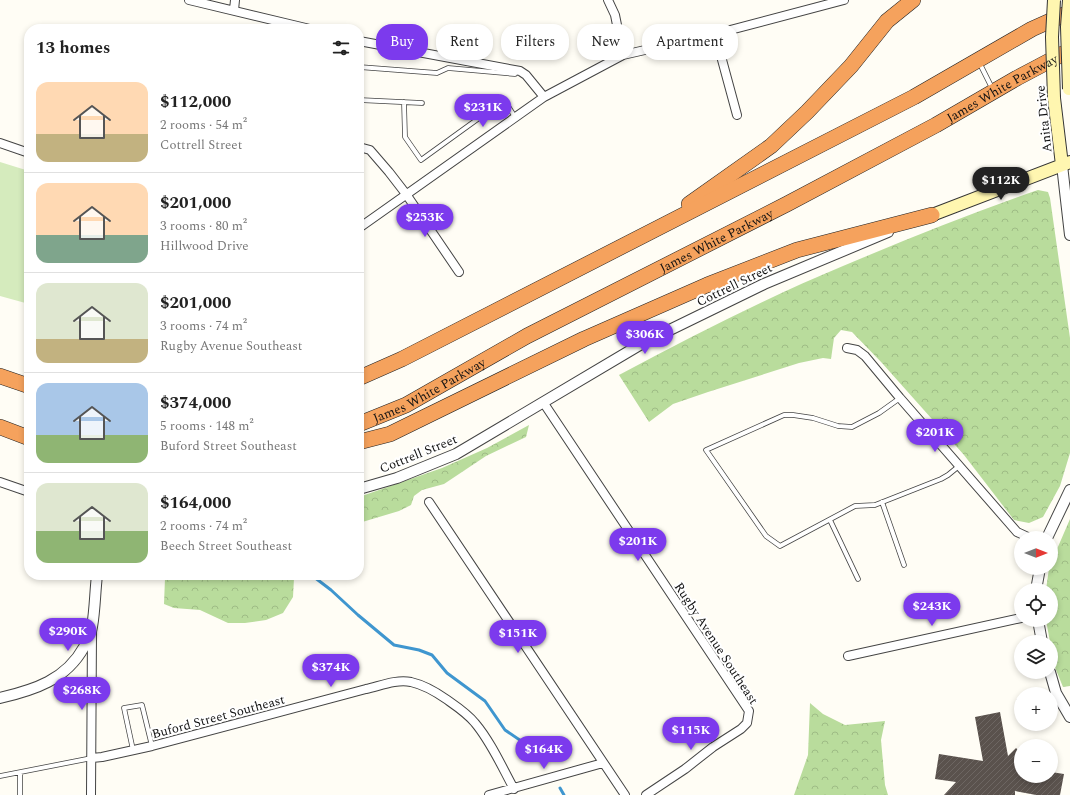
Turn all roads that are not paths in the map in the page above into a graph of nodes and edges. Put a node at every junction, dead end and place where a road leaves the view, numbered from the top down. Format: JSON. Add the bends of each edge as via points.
{"nodes":[{"id":1,"x":189,"y":0,"type":"edge"},
{"id":2,"x":235,"y":0,"type":"edge"},
{"id":3,"x":608,"y":0,"type":"edge"},
{"id":4,"x":844,"y":0,"type":"edge"},
{"id":5,"x":913,"y":0,"type":"edge"},
{"id":6,"x":1054,"y":0,"type":"edge"},
{"id":7,"x":1069,"y":0,"type":"edge"},
{"id":8,"x":234,"y":10,"type":"junction"},
{"id":9,"x":1070,"y":12,"type":"edge"},
{"id":10,"x":290,"y":24,"type":"edge"},
{"id":11,"x":617,"y":24,"type":"edge"},
{"id":12,"x":738,"y":28,"type":"edge"},
{"id":13,"x":364,"y":42,"type":"edge"},
{"id":14,"x":1070,"y":50,"type":"edge"},
{"id":15,"x":614,"y":60,"type":"edge"},
{"id":16,"x":722,"y":60,"type":"edge"},
{"id":17,"x":978,"y":60,"type":"junction"},
{"id":18,"x":364,"y":67,"type":"edge"},
{"id":19,"x":526,"y":75,"type":"junction"},
{"id":20,"x":993,"y":92,"type":"junction"},
{"id":21,"x":1069,"y":93,"type":"edge"},
{"id":22,"x":544,"y":97,"type":"junction"},
{"id":23,"x":364,"y":100,"type":"edge"},
{"id":24,"x":404,"y":102,"type":"junction"},
{"id":25,"x":422,"y":103,"type":"dead end"},
{"id":26,"x":738,"y":116,"type":"dead end"},
{"id":27,"x":515,"y":117,"type":"junction"},
{"id":28,"x":0,"y":143,"type":"edge"},
{"id":29,"x":364,"y":148,"type":"edge"},
{"id":30,"x":24,"y":151,"type":"edge"},
{"id":31,"x":1066,"y":164,"type":"edge"},
{"id":32,"x":406,"y":194,"type":"junction"},
{"id":33,"x":932,"y":215,"type":"junction"},
{"id":34,"x":364,"y":224,"type":"edge"},
{"id":35,"x":647,"y":234,"type":"junction"},
{"id":36,"x":1070,"y":235,"type":"edge"},
{"id":37,"x":459,"y":272,"type":"dead end"},
{"id":38,"x":847,"y":348,"type":"dead end"},
{"id":39,"x":0,"y":376,"type":"edge"},
{"id":40,"x":364,"y":376,"type":"edge"},
{"id":41,"x":24,"y":384,"type":"edge"},
{"id":42,"x":900,"y":398,"type":"junction"},
{"id":43,"x":543,"y":402,"type":"junction"},
{"id":44,"x":364,"y":422,"type":"edge"},
{"id":45,"x":0,"y":427,"type":"edge"},
{"id":46,"x":24,"y":436,"type":"edge"},
{"id":47,"x":364,"y":441,"type":"edge"},
{"id":48,"x":959,"y":466,"type":"junction"},
{"id":49,"x":0,"y":482,"type":"edge"},
{"id":50,"x":364,"y":488,"type":"edge"},
{"id":51,"x":24,"y":490,"type":"edge"},
{"id":52,"x":1070,"y":490,"type":"edge"},
{"id":53,"x":429,"y":502,"type":"dead end"},
{"id":54,"x":882,"y":502,"type":"junction"},
{"id":55,"x":830,"y":520,"type":"junction"},
{"id":56,"x":1016,"y":531,"type":"edge"},
{"id":57,"x":1050,"y":531,"type":"edge"},
{"id":58,"x":904,"y":565,"type":"dead end"},
{"id":59,"x":858,"y":579,"type":"dead end"},
{"id":60,"x":97,"y":580,"type":"edge"},
{"id":61,"x":1014,"y":620,"type":"edge"},
{"id":62,"x":92,"y":628,"type":"junction"},
{"id":63,"x":848,"y":656,"type":"dead end"},
{"id":64,"x":0,"y":698,"type":"edge"},
{"id":65,"x":1058,"y":700,"type":"edge"},
{"id":66,"x":1070,"y":717,"type":"edge"},
{"id":67,"x":152,"y":746,"type":"junction"},
{"id":68,"x":133,"y":750,"type":"junction"},
{"id":69,"x":92,"y":758,"type":"junction"},
{"id":70,"x":603,"y":763,"type":"junction"},
{"id":71,"x":20,"y":772,"type":"junction"},
{"id":72,"x":0,"y":776,"type":"edge"},
{"id":73,"x":514,"y":789,"type":"junction"},
{"id":74,"x":20,"y":795,"type":"edge"},
{"id":75,"x":92,"y":795,"type":"edge"},
{"id":76,"x":489,"y":795,"type":"edge"},
{"id":77,"x":625,"y":795,"type":"edge"},
{"id":78,"x":646,"y":795,"type":"edge"}],
"edges":[{"from":1,"to":8,"type":"street"},
{"from":2,"to":8,"type":"street"},
{"from":3,"to":11,"type":"street"},
{"from":4,"to":12,"type":"street"},
{"from":5,"to":35,"type":"highway","via":[[887,21],[845,72],[771,146]]},
{"from":6,"to":31,"type":"main road","name":"Anita Drive","bridge":true,"via":[[1054,98]]},
{"from":7,"to":21,"type":"main road","bridge":true},
{"from":8,"to":10,"type":"street"},
{"from":9,"to":17,"type":"highway","via":[[1032,29]]},
{"from":13,"to":19,"type":"street","via":[[520,71]]},
{"from":14,"to":20,"type":"highway","name":"James White Parkway"},
{"from":15,"to":22,"type":"street"},
{"from":16,"to":26,"type":"street"},
{"from":17,"to":20,"type":"lane"},
{"from":17,"to":35,"type":"highway","via":[[914,97]]},
{"from":18,"to":19,"type":"lane","via":[[437,73],[448,68]]},
{"from":19,"to":22,"type":"street"},
{"from":20,"to":44,"type":"highway","name":"James White Parkway","via":[[794,201],[527,336],[406,405]]},
{"from":22,"to":27,"type":"street"},
{"from":23,"to":24,"type":"lane"},
{"from":24,"to":25,"type":"lane"},
{"from":24,"to":27,"type":"lane","via":[[406,137],[421,160],[504,100]]},
{"from":27,"to":32,"type":"street"},
{"from":28,"to":30,"type":"street"},
{"from":29,"to":32,"type":"street","via":[[370,150]]},
{"from":31,"to":33,"type":"main road","name":"Cottrell Street"},
{"from":31,"to":36,"type":"street","name":"Anita Drive"},
{"from":32,"to":34,"type":"street"},
{"from":32,"to":37,"type":"street"},
{"from":33,"to":43,"type":"street","name":"Cottrell Street","via":[[764,284],[644,344]]},
{"from":33,"to":47,"type":"highway","via":[[797,250],[721,280],[584,339],[390,434]]},
{"from":35,"to":40,"type":"highway","via":[[402,360]]},
{"from":38,"to":42,"type":"street","via":[[857,350],[865,356]]},
{"from":39,"to":41,"type":"highway"},
{"from":42,"to":48,"type":"street"},
{"from":42,"to":55,"type":"lane","via":[[852,427],[838,426],[813,418],[784,415],[706,450],[766,536],[780,546]]},
{"from":43,"to":50,"type":"street","name":"Cottrell Street","via":[[456,454],[397,478]]},
{"from":43,"to":78,"type":"street","name":"Rugby Avenue Southeast","via":[[749,711],[747,723],[741,729]]},
{"from":45,"to":46,"type":"highway"},
{"from":48,"to":54,"type":"lane","via":[[941,479]]},
{"from":48,"to":56,"type":"street"},
{"from":49,"to":51,"type":"street"},
{"from":52,"to":57,"type":"street"},
{"from":53,"to":70,"type":"street"},
{"from":54,"to":55,"type":"lane","via":[[855,506]]},
{"from":54,"to":58,"type":"lane"},
{"from":55,"to":59,"type":"lane"},
{"from":60,"to":62,"type":"street"},
{"from":61,"to":63,"type":"street"},
{"from":62,"to":64,"type":"street","via":[[82,651],[64,672],[40,687]]},
{"from":62,"to":69,"type":"street"},
{"from":65,"to":66,"type":"street"},
{"from":67,"to":68,"type":"street","name":"Buford Street Southeast"},
{"from":67,"to":68,"type":"lane","via":[[142,705],[124,708]]},
{"from":67,"to":73,"type":"street","name":"Buford Street Southeast","via":[[366,689],[410,682],[440,695],[474,722],[485,736]]},
{"from":68,"to":69,"type":"street","name":"Buford Street Southeast"},
{"from":69,"to":71,"type":"lane"},
{"from":69,"to":75,"type":"street"},
{"from":70,"to":73,"type":"street"},
{"from":70,"to":77,"type":"street"},
{"from":71,"to":72,"type":"lane"},
{"from":71,"to":74,"type":"lane"},
{"from":73,"to":76,"type":"street"}]}
